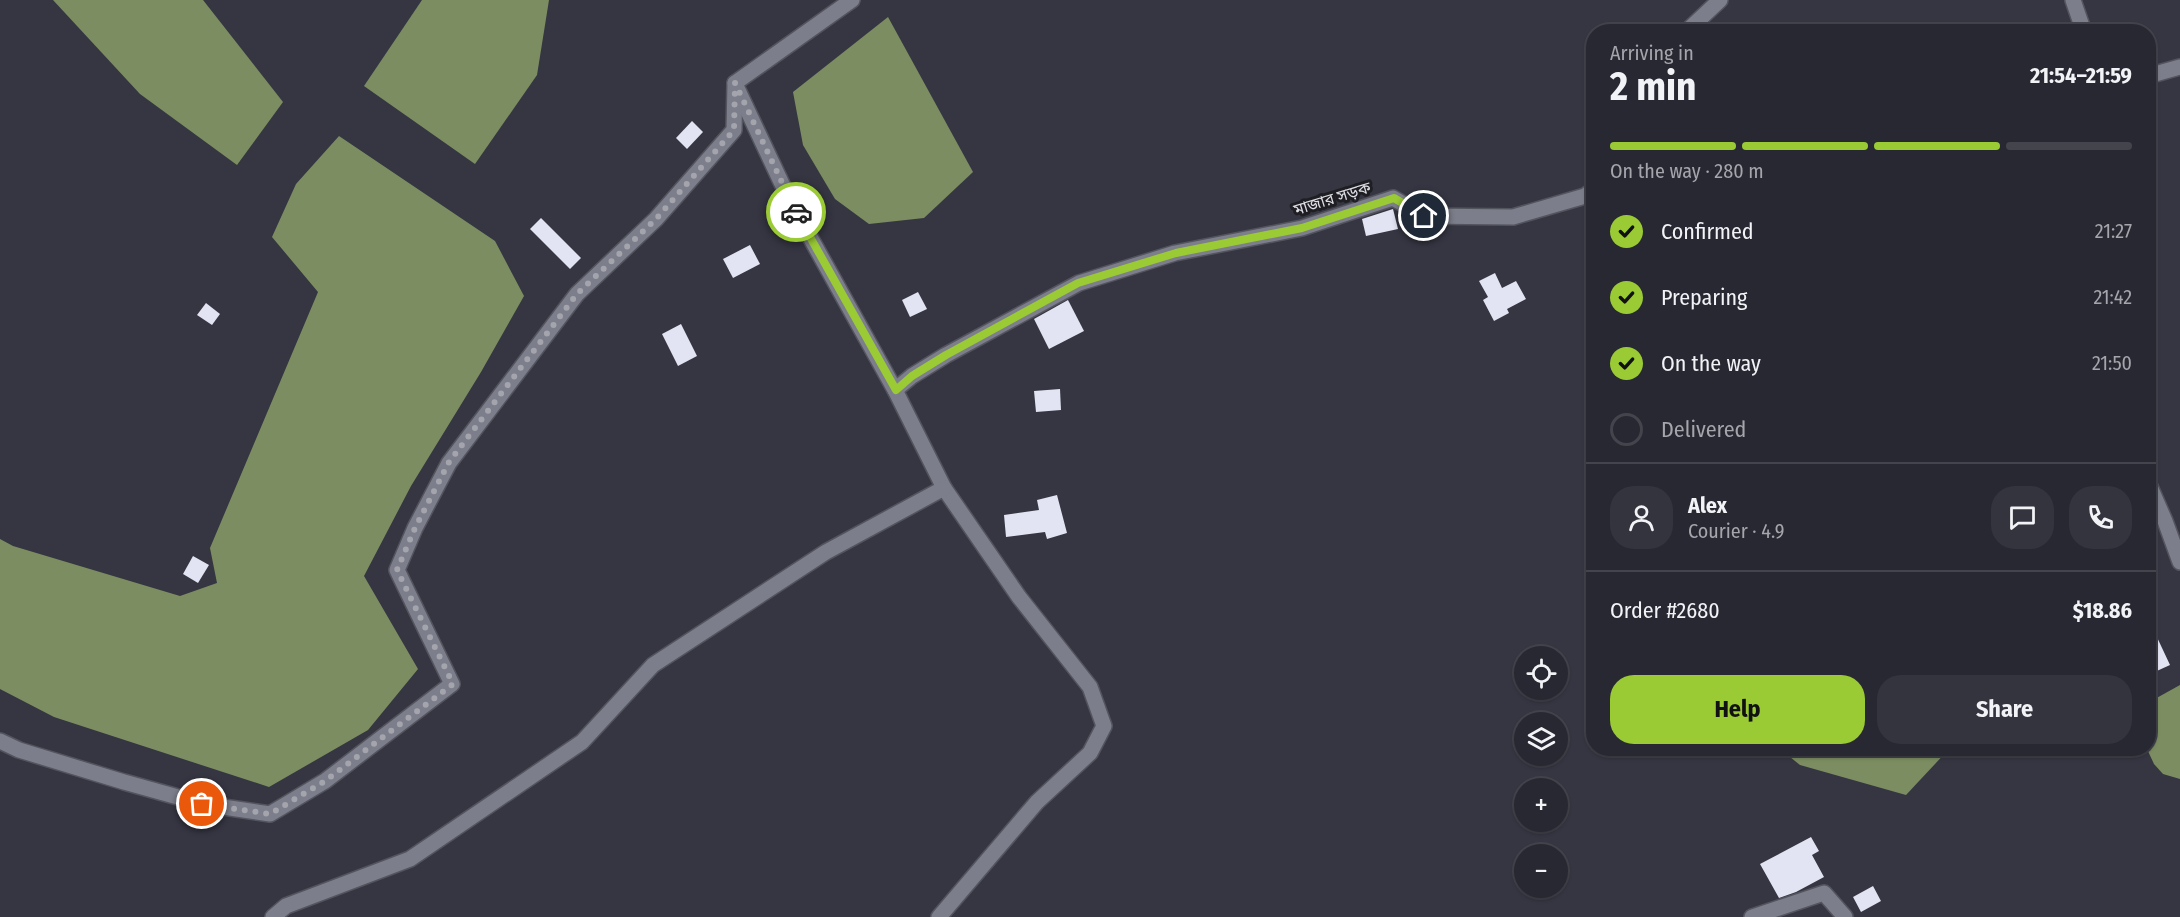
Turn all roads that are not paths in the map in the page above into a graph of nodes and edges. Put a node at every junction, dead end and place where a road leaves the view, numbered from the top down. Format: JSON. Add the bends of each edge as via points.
{"nodes":[{"id":1,"x":852,"y":0,"type":"edge"},
{"id":2,"x":1720,"y":0,"type":"edge"},
{"id":3,"x":2073,"y":0,"type":"edge"},
{"id":4,"x":1694,"y":24,"type":"edge"},
{"id":5,"x":2081,"y":24,"type":"edge"},
{"id":6,"x":2180,"y":67,"type":"edge"},
{"id":7,"x":2156,"y":74,"type":"edge"},
{"id":8,"x":735,"y":83,"type":"junction"},
{"id":9,"x":1586,"y":195,"type":"edge"},
{"id":10,"x":896,"y":390,"type":"junction"},
{"id":11,"x":944,"y":488,"type":"junction"},
{"id":12,"x":2156,"y":500,"type":"edge"},
{"id":13,"x":2180,"y":562,"type":"edge"},
{"id":14,"x":0,"y":741,"type":"edge"},
{"id":15,"x":273,"y":917,"type":"edge"},
{"id":16,"x":939,"y":917,"type":"edge"},
{"id":17,"x":1752,"y":917,"type":"edge"},
{"id":18,"x":1845,"y":917,"type":"edge"}],
"edges":[{"from":1,"to":8,"type":"street"},
{"from":2,"to":4,"type":"street"},
{"from":3,"to":5,"type":"street"},
{"from":6,"to":7,"type":"street"},
{"from":8,"to":10,"type":"street","via":[[790,201]]},
{"from":8,"to":14,"type":"street","via":[[734,130],[656,219],[577,294],[449,462],[415,528],[397,570],[453,684],[325,781],[270,814],[191,801]]},
{"from":9,"to":10,"type":"street","name":"মাজার সড়ক","via":[[1513,217],[1424,216],[1394,198],[1302,228],[1176,253],[1078,283],[946,355]]},
{"from":10,"to":11,"type":"street"},
{"from":11,"to":15,"type":"street","via":[[826,552],[653,665],[582,742],[410,859],[286,906]]},
{"from":11,"to":16,"type":"street","via":[[1019,597],[1090,687],[1104,726],[1090,753],[1037,802]]},
{"from":12,"to":13,"type":"street"},
{"from":17,"to":18,"type":"street","via":[[1824,893]]}]}
